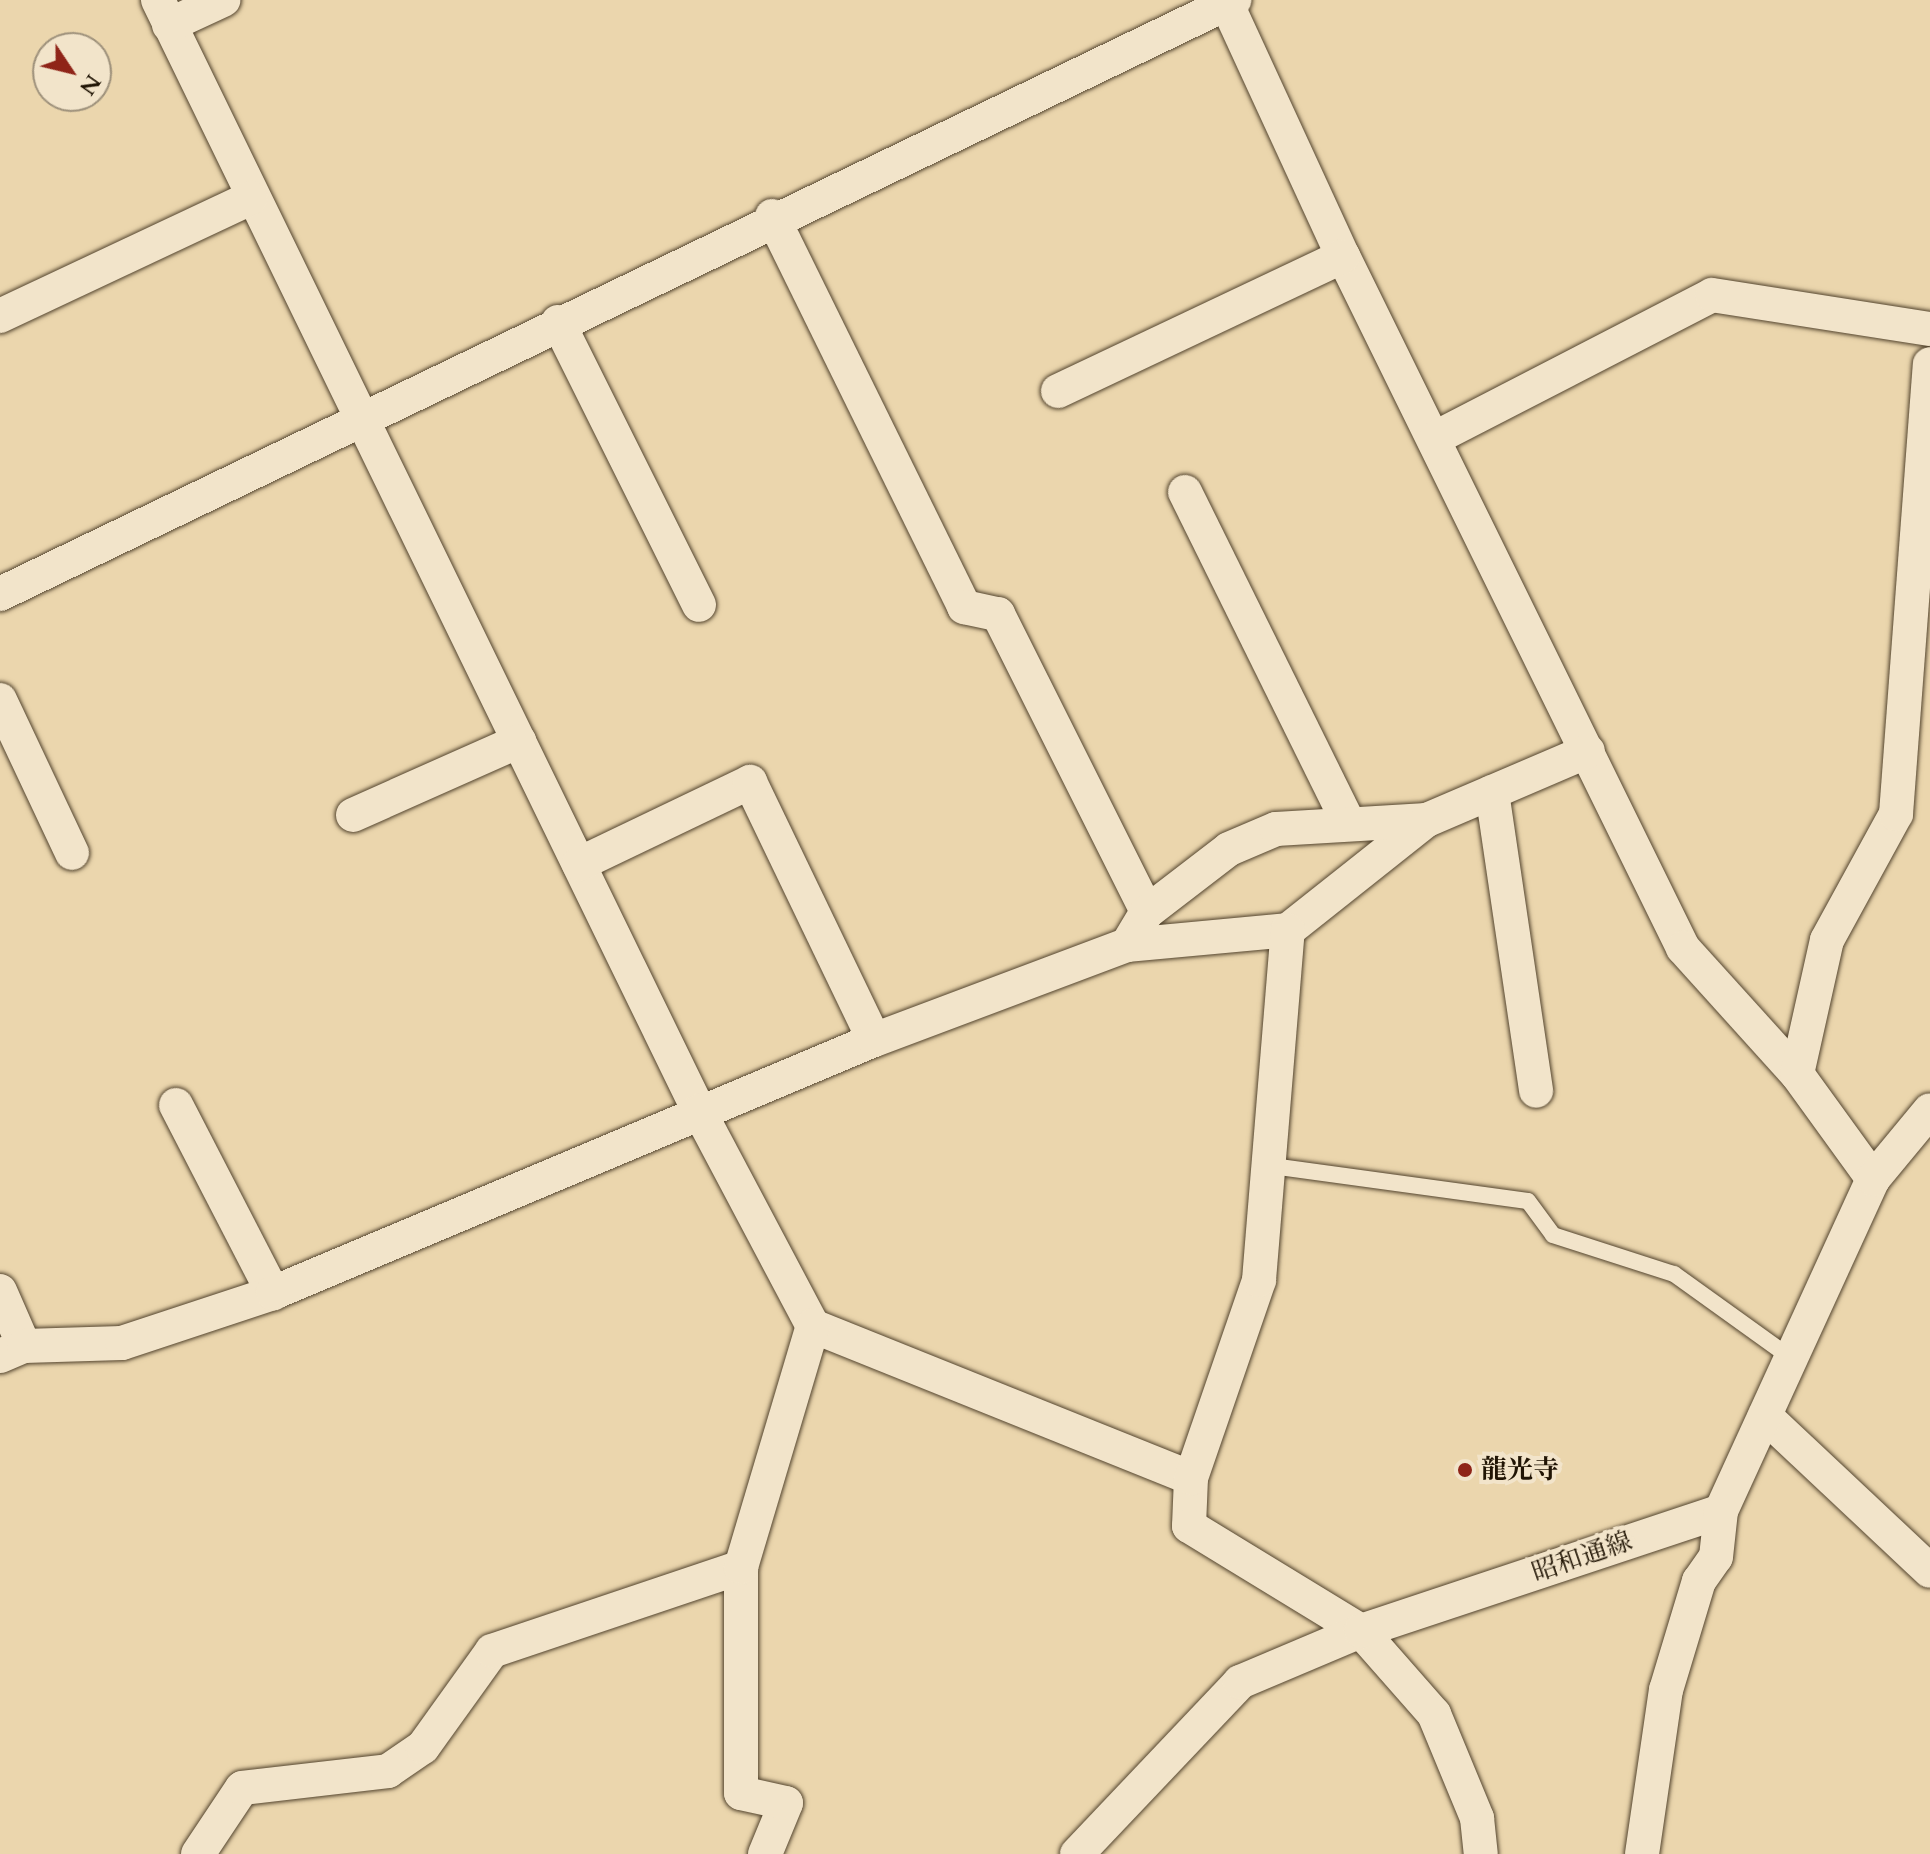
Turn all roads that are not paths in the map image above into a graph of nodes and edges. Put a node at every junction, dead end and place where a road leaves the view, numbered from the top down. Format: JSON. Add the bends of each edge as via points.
{"nodes":[{"id":1,"x":223,"y":0,"type":"edge"},
{"id":2,"x":1229,"y":1,"type":"edge"},
{"id":3,"x":164,"y":12,"type":"edge"},
{"id":4,"x":251,"y":198,"type":"junction"},
{"id":5,"x":772,"y":216,"type":"junction"},
{"id":6,"x":1343,"y":256,"type":"junction"},
{"id":7,"x":0,"y":316,"type":"edge"},
{"id":8,"x":558,"y":322,"type":"junction"},
{"id":9,"x":1930,"y":329,"type":"edge"},
{"id":10,"x":1930,"y":364,"type":"edge"},
{"id":11,"x":1058,"y":391,"type":"dead end"},
{"id":12,"x":360,"y":419,"type":"junction"},
{"id":13,"x":1437,"y":437,"type":"junction"},
{"id":14,"x":1185,"y":492,"type":"dead end"},
{"id":15,"x":0,"y":594,"type":"edge"},
{"id":16,"x":699,"y":605,"type":"dead end"},
{"id":17,"x":0,"y":700,"type":"edge"},
{"id":18,"x":519,"y":741,"type":"junction"},
{"id":19,"x":1588,"y":751,"type":"junction"},
{"id":20,"x":1492,"y":792,"type":"junction"},
{"id":21,"x":353,"y":815,"type":"dead end"},
{"id":22,"x":1427,"y":820,"type":"junction"},
{"id":23,"x":1349,"y":824,"type":"junction"},
{"id":24,"x":72,"y":853,"type":"dead end"},
{"id":25,"x":579,"y":864,"type":"junction"},
{"id":26,"x":1147,"y":912,"type":"junction"},
{"id":27,"x":1288,"y":930,"type":"junction"},
{"id":28,"x":1127,"y":945,"type":"junction"},
{"id":29,"x":874,"y":1040,"type":"junction"},
{"id":30,"x":1797,"y":1074,"type":"junction"},
{"id":31,"x":1536,"y":1091,"type":"dead end"},
{"id":32,"x":176,"y":1105,"type":"dead end"},
{"id":33,"x":1930,"y":1110,"type":"edge"},
{"id":34,"x":699,"y":1111,"type":"junction"},
{"id":35,"x":1272,"y":1166,"type":"junction"},
{"id":36,"x":1873,"y":1179,"type":"junction"},
{"id":37,"x":0,"y":1291,"type":"edge"},
{"id":38,"x":273,"y":1293,"type":"junction"},
{"id":39,"x":813,"y":1326,"type":"junction"},
{"id":40,"x":12,"y":1351,"type":"edge"},
{"id":41,"x":1788,"y":1356,"type":"junction"},
{"id":42,"x":1765,"y":1416,"type":"junction"},
{"id":43,"x":1191,"y":1478,"type":"junction"},
{"id":44,"x":1721,"y":1511,"type":"junction"},
{"id":45,"x":741,"y":1567,"type":"junction"},
{"id":46,"x":1930,"y":1571,"type":"edge"},
{"id":47,"x":1361,"y":1631,"type":"junction"},
{"id":48,"x":198,"y":1854,"type":"edge"},
{"id":49,"x":765,"y":1854,"type":"edge"},
{"id":50,"x":1077,"y":1854,"type":"edge"},
{"id":51,"x":1481,"y":1854,"type":"edge"},
{"id":52,"x":1642,"y":1854,"type":"edge"}],
"edges":[{"from":1,"to":3,"type":"street"},
{"from":2,"to":5,"type":"street"},
{"from":2,"to":6,"type":"street"},
{"from":3,"to":4,"type":"street"},
{"from":4,"to":7,"type":"street"},
{"from":4,"to":12,"type":"street"},
{"from":5,"to":8,"type":"street"},
{"from":5,"to":26,"type":"street","via":[[964,607],[998,614]]},
{"from":6,"to":11,"type":"street"},
{"from":6,"to":13,"type":"street"},
{"from":8,"to":12,"type":"street"},
{"from":8,"to":16,"type":"street"},
{"from":9,"to":13,"type":"street","via":[[1712,295]]},
{"from":10,"to":30,"type":"street","via":[[1896,814],[1827,940]]},
{"from":12,"to":15,"type":"street"},
{"from":12,"to":18,"type":"street"},
{"from":13,"to":19,"type":"street"},
{"from":14,"to":23,"type":"street"},
{"from":17,"to":24,"type":"street"},
{"from":18,"to":21,"type":"street"},
{"from":18,"to":25,"type":"street"},
{"from":19,"to":20,"type":"street"},
{"from":19,"to":30,"type":"street","via":[[1683,948]]},
{"from":20,"to":22,"type":"street"},
{"from":20,"to":31,"type":"street"},
{"from":22,"to":23,"type":"street"},
{"from":22,"to":27,"type":"street"},
{"from":23,"to":26,"type":"street","via":[[1276,829],[1229,849]]},
{"from":25,"to":29,"type":"street","via":[[750,782]]},
{"from":25,"to":34,"type":"street"},
{"from":26,"to":28,"type":"street"},
{"from":27,"to":28,"type":"street"},
{"from":27,"to":35,"type":"street"},
{"from":28,"to":29,"type":"street"},
{"from":29,"to":34,"type":"street"},
{"from":30,"to":36,"type":"street"},
{"from":32,"to":38,"type":"street"},
{"from":33,"to":36,"type":"street"},
{"from":34,"to":38,"type":"street"},
{"from":34,"to":39,"type":"street"},
{"from":35,"to":41,"type":"lane","via":[[1528,1201],[1553,1235],[1674,1274]]},
{"from":35,"to":43,"type":"street","via":[[1259,1280]]},
{"from":36,"to":41,"type":"street"},
{"from":37,"to":40,"type":"street"},
{"from":38,"to":40,"type":"street","via":[[122,1343]]},
{"from":39,"to":43,"type":"street"},
{"from":39,"to":45,"type":"street"},
{"from":41,"to":42,"type":"street"},
{"from":42,"to":44,"type":"street"},
{"from":42,"to":46,"type":"street"},
{"from":43,"to":47,"type":"street","via":[[1189,1526]]},
{"from":44,"to":47,"type":"street","name":"昭和通線"},
{"from":44,"to":52,"type":"street","via":[[1716,1557],[1699,1581],[1666,1690]]},
{"from":45,"to":48,"type":"street","via":[[492,1651],[423,1747],[388,1771],[242,1788]]},
{"from":45,"to":49,"type":"street","via":[[741,1793],[786,1803]]},
{"from":47,"to":50,"type":"street","name":"昭和通線","via":[[1240,1682]]},
{"from":47,"to":51,"type":"street","via":[[1434,1714],[1477,1818]]}]}
